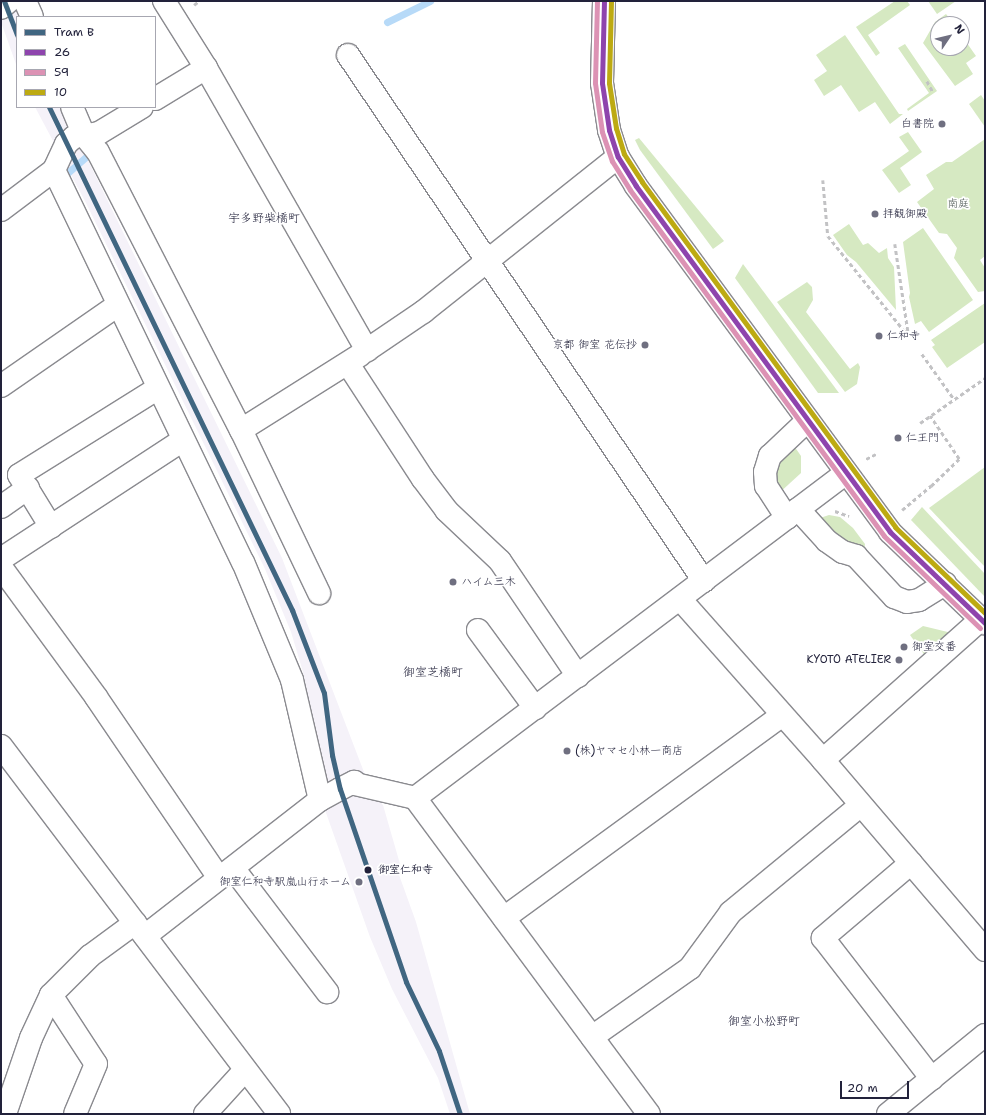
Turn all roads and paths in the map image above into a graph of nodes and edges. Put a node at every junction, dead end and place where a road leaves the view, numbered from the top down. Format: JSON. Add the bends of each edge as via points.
{"nodes":[{"id":1,"x":9,"y":1,"type":"edge"},
{"id":2,"x":26,"y":1,"type":"edge"},
{"id":3,"x":164,"y":1,"type":"edge"},
{"id":4,"x":604,"y":1,"type":"edge"},
{"id":5,"x":1,"y":8,"type":"edge"},
{"id":6,"x":32,"y":16,"type":"edge"},
{"id":7,"x":348,"y":55,"type":"dead end"},
{"id":8,"x":206,"y":68,"type":"junction"},
{"id":9,"x":927,"y":81,"type":"dead end"},
{"id":10,"x":933,"y":92,"type":"dead end"},
{"id":11,"x":156,"y":98,"type":"edge"},
{"id":12,"x":72,"y":108,"type":"edge"},
{"id":13,"x":140,"y":108,"type":"edge"},
{"id":14,"x":84,"y":135,"type":"junction"},
{"id":15,"x":618,"y":157,"type":"junction"},
{"id":16,"x":54,"y":170,"type":"junction"},
{"id":17,"x":822,"y":180,"type":"dead end"},
{"id":18,"x":1,"y":210,"type":"edge"},
{"id":19,"x":895,"y":244,"type":"dead end"},
{"id":20,"x":487,"y":261,"type":"junction"},
{"id":21,"x":118,"y":305,"type":"junction"},
{"id":22,"x":367,"y":350,"type":"junction"},
{"id":23,"x":922,"y":354,"type":"dead end"},
{"id":24,"x":348,"y":364,"type":"junction"},
{"id":25,"x":985,"y":378,"type":"edge"},
{"id":26,"x":1,"y":386,"type":"edge"},
{"id":27,"x":158,"y":388,"type":"junction"},
{"id":28,"x":954,"y":399,"type":"junction"},
{"id":29,"x":930,"y":416,"type":"junction"},
{"id":30,"x":808,"y":420,"type":"junction"},
{"id":31,"x":920,"y":423,"type":"dead end"},
{"id":32,"x":241,"y":430,"type":"junction"},
{"id":33,"x":183,"y":440,"type":"junction"},
{"id":34,"x":876,"y":454,"type":"dead end"},
{"id":35,"x":866,"y":459,"type":"dead end"},
{"id":36,"x":846,"y":473,"type":"junction"},
{"id":37,"x":28,"y":488,"type":"junction"},
{"id":38,"x":1,"y":507,"type":"edge"},
{"id":39,"x":901,"y":511,"type":"dead end"},
{"id":40,"x":793,"y":514,"type":"junction"},
{"id":41,"x":51,"y":527,"type":"junction"},
{"id":42,"x":1,"y":559,"type":"edge"},
{"id":43,"x":1,"y":566,"type":"edge"},
{"id":44,"x":704,"y":581,"type":"junction"},
{"id":45,"x":945,"y":584,"type":"junction"},
{"id":46,"x":319,"y":593,"type":"dead end"},
{"id":47,"x":680,"y":599,"type":"junction"},
{"id":48,"x":983,"y":621,"type":"edge"},
{"id":49,"x":478,"y":630,"type":"dead end"},
{"id":50,"x":578,"y":676,"type":"junction"},
{"id":51,"x":535,"y":708,"type":"junction"},
{"id":52,"x":782,"y":714,"type":"junction"},
{"id":53,"x":1,"y":746,"type":"edge"},
{"id":54,"x":823,"y":760,"type":"junction"},
{"id":55,"x":415,"y":798,"type":"junction"},
{"id":56,"x":320,"y":800,"type":"junction"},
{"id":57,"x":861,"y":805,"type":"junction"},
{"id":58,"x":910,"y":863,"type":"junction"},
{"id":59,"x":226,"y":873,"type":"junction"},
{"id":60,"x":504,"y":918,"type":"junction"},
{"id":61,"x":140,"y":930,"type":"junction"},
{"id":62,"x":985,"y":950,"type":"edge"},
{"id":63,"x":327,"y":992,"type":"dead end"},
{"id":64,"x":50,"y":995,"type":"junction"},
{"id":65,"x":985,"y":1035,"type":"edge"},
{"id":66,"x":592,"y":1037,"type":"junction"},
{"id":67,"x":245,"y":1070,"type":"junction"},
{"id":68,"x":932,"y":1079,"type":"junction"},
{"id":69,"x":5,"y":1114,"type":"edge"},
{"id":70,"x":75,"y":1114,"type":"edge"},
{"id":71,"x":204,"y":1114,"type":"edge"},
{"id":72,"x":279,"y":1114,"type":"edge"},
{"id":73,"x":649,"y":1114,"type":"edge"},
{"id":74,"x":888,"y":1114,"type":"edge"}],
"edges":[{"from":1,"to":5,"type":"street"},
{"from":2,"to":6,"type":"street"},
{"from":3,"to":8,"type":"street"},
{"from":4,"to":15,"type":"street","via":[[602,83],[609,130]]},
{"from":7,"to":20,"type":"street"},
{"from":8,"to":11,"type":"street"},
{"from":8,"to":22,"type":"street"},
{"from":9,"to":10,"type":"path"},
{"from":12,"to":14,"type":"street"},
{"from":13,"to":14,"type":"street","via":[[99,134]]},
{"from":14,"to":16,"type":"street","via":[[74,137],[66,144]]},
{"from":14,"to":32,"type":"street","via":[[98,152]]},
{"from":15,"to":20,"type":"street"},
{"from":15,"to":30,"type":"street","via":[[636,186]]},
{"from":16,"to":18,"type":"street"},
{"from":16,"to":21,"type":"street"},
{"from":17,"to":19,"type":"path","via":[[828,236],[907,332]]},
{"from":20,"to":22,"type":"street","via":[[423,312]]},
{"from":20,"to":44,"type":"street"},
{"from":21,"to":26,"type":"street"},
{"from":21,"to":27,"type":"street"},
{"from":22,"to":24,"type":"street"},
{"from":23,"to":28,"type":"path"},
{"from":24,"to":32,"type":"street"},
{"from":24,"to":50,"type":"street","via":[[423,479],[446,510],[500,562]]},
{"from":25,"to":28,"type":"path"},
{"from":27,"to":33,"type":"street"},
{"from":27,"to":37,"type":"street","via":[[20,475]]},
{"from":28,"to":29,"type":"path"},
{"from":29,"to":31,"type":"path"},
{"from":29,"to":39,"type":"path","via":[[959,459]]},
{"from":30,"to":36,"type":"street"},
{"from":30,"to":40,"type":"street","via":[[770,456],[765,472],[766,486]]},
{"from":32,"to":46,"type":"street"},
{"from":33,"to":41,"type":"street"},
{"from":33,"to":56,"type":"street","via":[[243,562],[292,680]]},
{"from":34,"to":35,"type":"path"},
{"from":36,"to":40,"type":"street"},
{"from":36,"to":45,"type":"street","via":[[890,532]]},
{"from":37,"to":38,"type":"street"},
{"from":37,"to":41,"type":"street"},
{"from":40,"to":44,"type":"street"},
{"from":40,"to":45,"type":"street","via":[[844,552],[856,556],[894,597],[907,602],[919,600]]},
{"from":41,"to":42,"type":"street"},
{"from":43,"to":59,"type":"street"},
{"from":44,"to":47,"type":"street"},
{"from":45,"to":48,"type":"street"},
{"from":47,"to":50,"type":"street"},
{"from":47,"to":52,"type":"street"},
{"from":48,"to":54,"type":"street"},
{"from":49,"to":51,"type":"street"},
{"from":50,"to":51,"type":"street"},
{"from":51,"to":55,"type":"street"},
{"from":52,"to":54,"type":"street"},
{"from":52,"to":60,"type":"street"},
{"from":53,"to":61,"type":"street"},
{"from":54,"to":57,"type":"street"},
{"from":55,"to":56,"type":"street","via":[[354,782]]},
{"from":55,"to":60,"type":"street"},
{"from":56,"to":59,"type":"street"},
{"from":57,"to":58,"type":"street"},
{"from":57,"to":66,"type":"street","via":[[731,912],[690,968]]},
{"from":58,"to":62,"type":"street"},
{"from":58,"to":68,"type":"street","via":[[823,938]]},
{"from":59,"to":61,"type":"street"},
{"from":59,"to":63,"type":"street"},
{"from":60,"to":66,"type":"street"},
{"from":61,"to":64,"type":"street","via":[[90,956]]},
{"from":61,"to":67,"type":"street"},
{"from":64,"to":69,"type":"street","via":[[31,1038]]},
{"from":64,"to":70,"type":"street","via":[[96,1064]]},
{"from":65,"to":68,"type":"street"},
{"from":66,"to":73,"type":"street"},
{"from":67,"to":71,"type":"street"},
{"from":67,"to":72,"type":"street"},
{"from":68,"to":74,"type":"street"}]}
